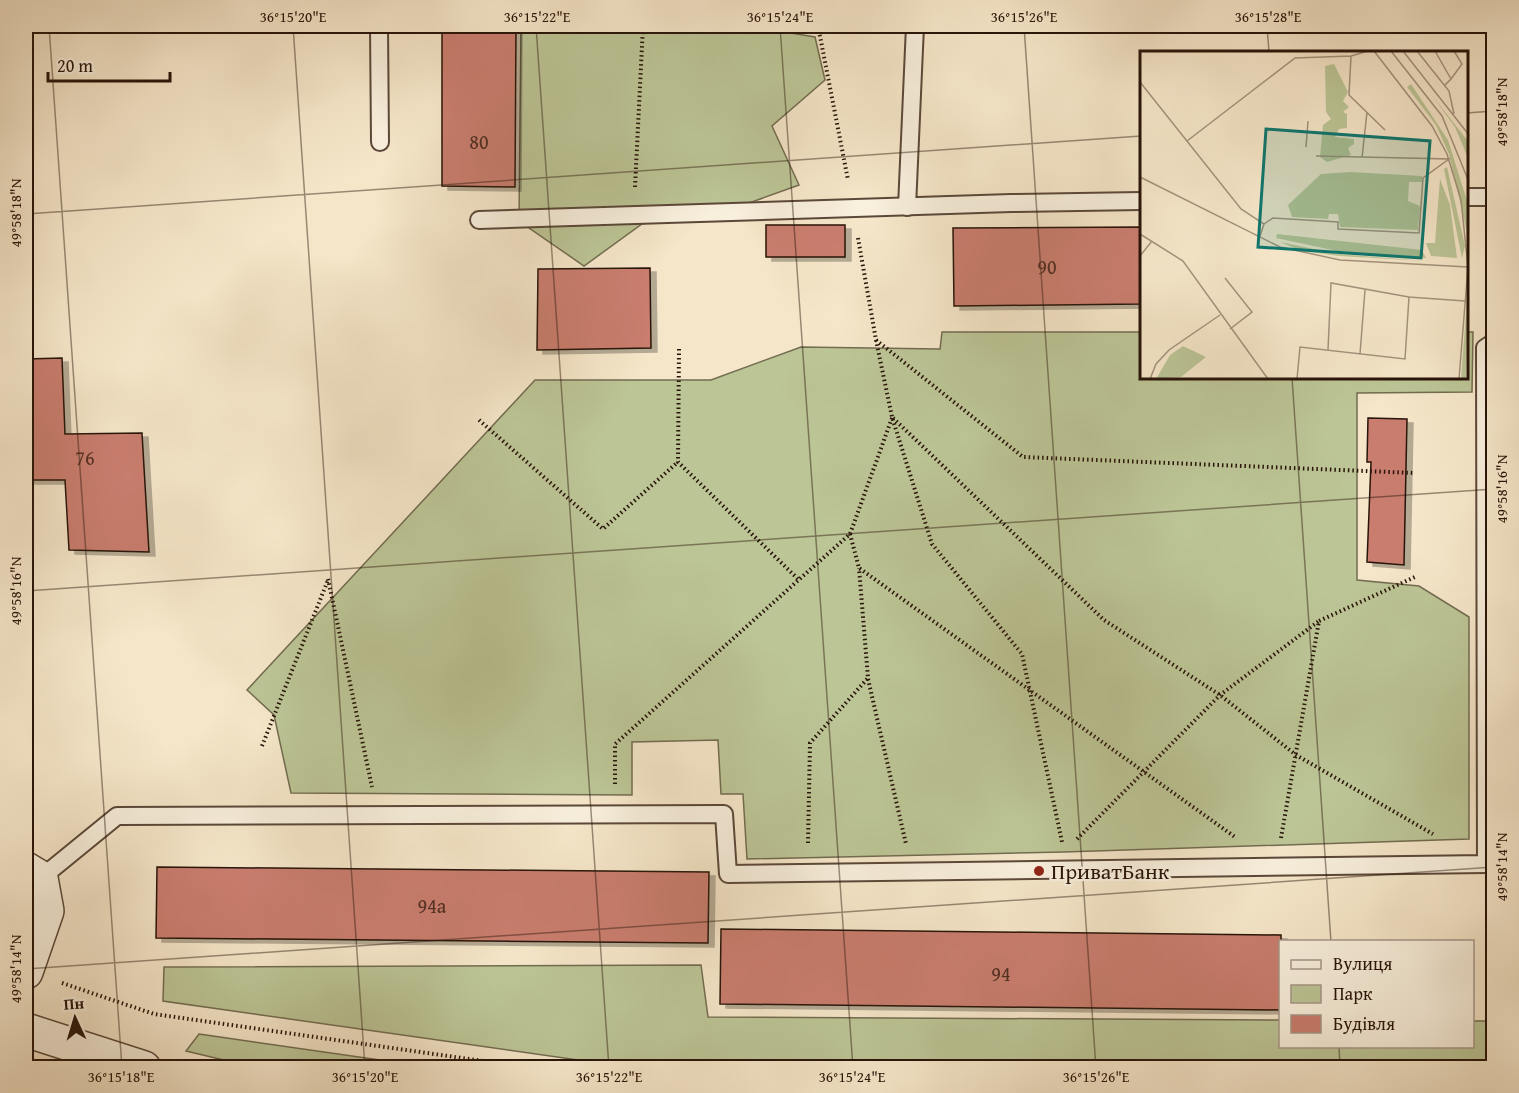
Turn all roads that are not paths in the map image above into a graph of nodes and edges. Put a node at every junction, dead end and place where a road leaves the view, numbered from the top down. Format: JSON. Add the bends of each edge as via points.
{"nodes":[{"id":1,"x":379,"y":26,"type":"edge"},
{"id":2,"x":915,"y":26,"type":"edge"},
{"id":3,"x":380,"y":142,"type":"dead end"},
{"id":4,"x":1468,"y":197,"type":"edge"},
{"id":5,"x":1494,"y":197,"type":"edge"},
{"id":6,"x":1140,"y":201,"type":"edge"},
{"id":7,"x":907,"y":207,"type":"junction"},
{"id":8,"x":479,"y":220,"type":"dead end"},
{"id":9,"x":1494,"y":342,"type":"edge"},
{"id":10,"x":33,"y":874,"type":"edge"},
{"id":11,"x":26,"y":972,"type":"edge"},
{"id":12,"x":26,"y":1030,"type":"edge"},
{"id":13,"x":144,"y":1068,"type":"edge"}],
"edges":[{"from":1,"to":3,"type":"lane"},
{"from":2,"to":7,"type":"lane"},
{"from":4,"to":5,"type":"lane"},
{"from":6,"to":7,"type":"lane"},
{"from":7,"to":8,"type":"lane"},
{"from":9,"to":10,"type":"lane","via":[[1485,348],[1486,864],[728,874],[724,814],[117,816]]},
{"from":10,"to":11,"type":"street","via":[[47,911]]},
{"from":12,"to":13,"type":"street"}]}
